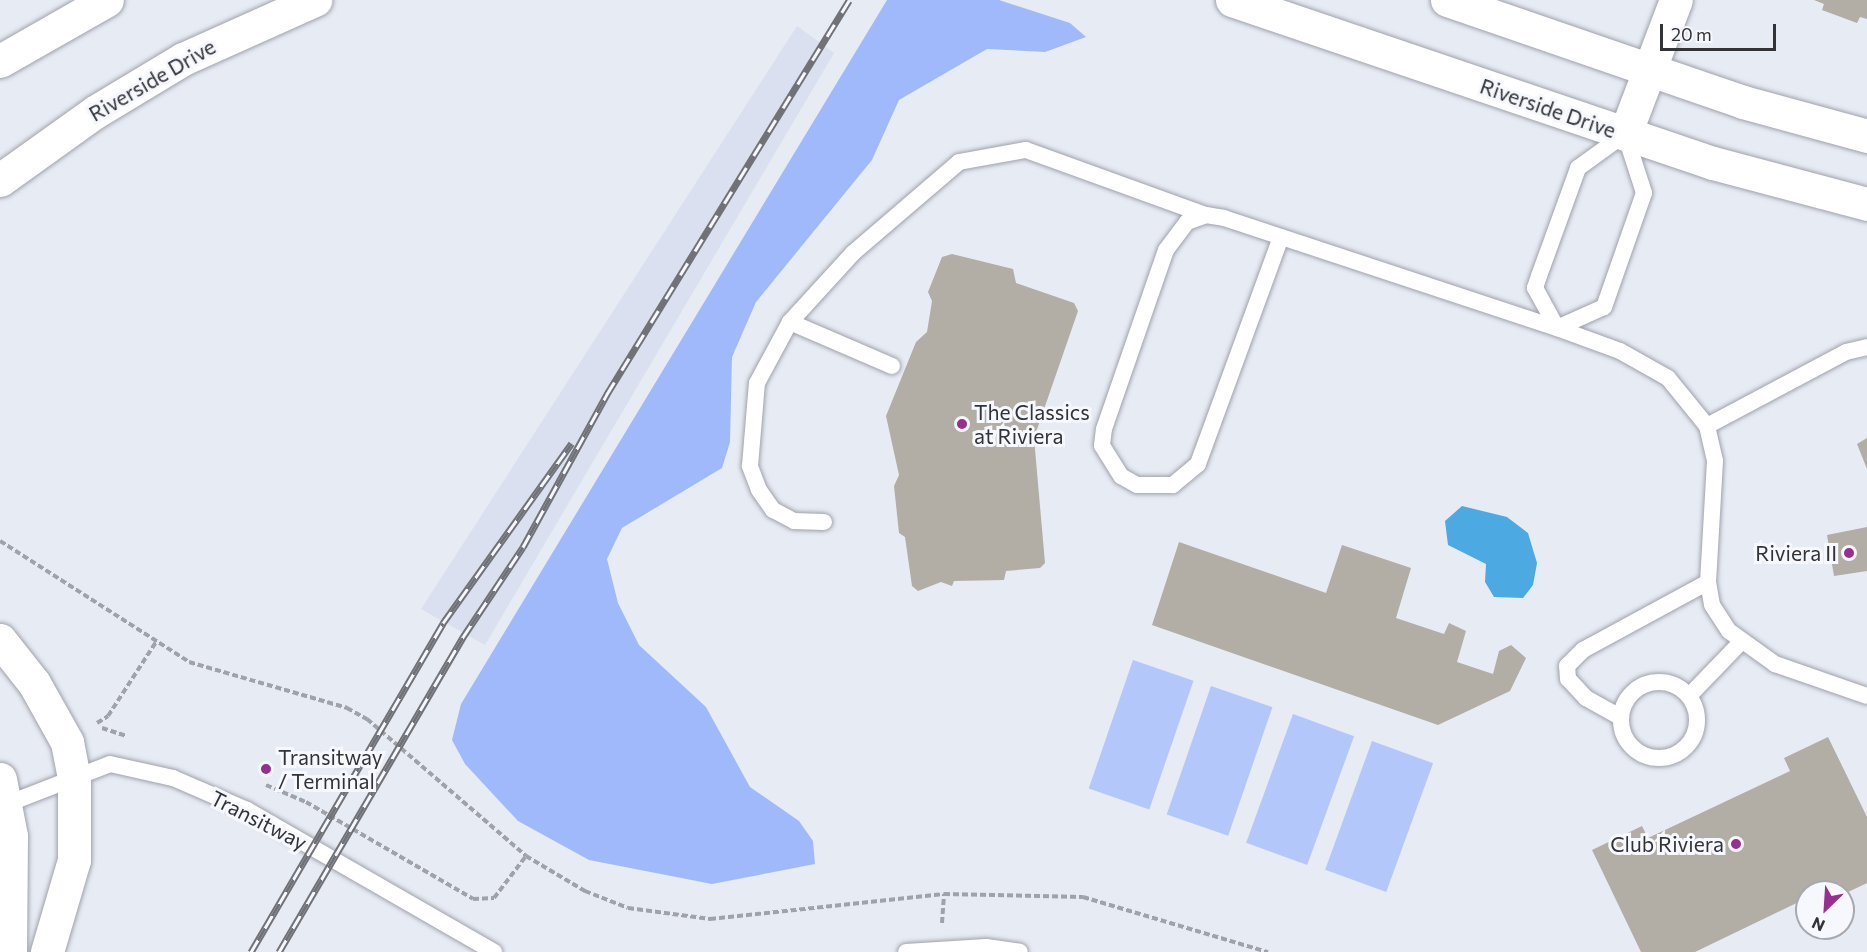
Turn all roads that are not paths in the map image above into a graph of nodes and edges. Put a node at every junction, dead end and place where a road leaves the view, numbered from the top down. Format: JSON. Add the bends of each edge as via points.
{"nodes":[{"id":1,"x":107,"y":0,"type":"edge"},
{"id":2,"x":315,"y":0,"type":"edge"},
{"id":3,"x":1232,"y":0,"type":"edge"},
{"id":4,"x":1447,"y":0,"type":"edge"},
{"id":5,"x":1676,"y":0,"type":"edge"},
{"id":6,"x":0,"y":61,"type":"edge"},
{"id":7,"x":1647,"y":70,"type":"junction"},
{"id":8,"x":1625,"y":134,"type":"junction"},
{"id":9,"x":1867,"y":136,"type":"edge"},
{"id":10,"x":0,"y":180,"type":"edge"},
{"id":11,"x":1867,"y":204,"type":"edge"},
{"id":12,"x":1206,"y":215,"type":"junction"},
{"id":13,"x":1281,"y":237,"type":"junction"},
{"id":14,"x":790,"y":322,"type":"junction"},
{"id":15,"x":1557,"y":328,"type":"junction"},
{"id":16,"x":1867,"y":347,"type":"edge"},
{"id":17,"x":892,"y":366,"type":"dead end"},
{"id":18,"x":1707,"y":426,"type":"junction"},
{"id":19,"x":824,"y":522,"type":"dead end"},
{"id":20,"x":1708,"y":582,"type":"junction"},
{"id":21,"x":0,"y":640,"type":"edge"},
{"id":22,"x":1741,"y":642,"type":"junction"},
{"id":23,"x":1689,"y":696,"type":"junction"},
{"id":24,"x":1867,"y":696,"type":"edge"},
{"id":25,"x":1620,"y":717,"type":"junction"},
{"id":26,"x":74,"y":778,"type":"junction"},
{"id":27,"x":4,"y":792,"type":"edge"},
{"id":28,"x":10,"y":952,"type":"edge"},
{"id":29,"x":47,"y":952,"type":"edge"},
{"id":30,"x":494,"y":952,"type":"edge"},
{"id":31,"x":906,"y":952,"type":"edge"},
{"id":32,"x":1020,"y":952,"type":"edge"}],
"edges":[{"from":1,"to":6,"type":"main road"},
{"from":2,"to":10,"type":"main road","name":"Riverside Drive","via":[[183,59],[95,112]]},
{"from":3,"to":8,"type":"main road","name":"Riverside Drive"},
{"from":4,"to":7,"type":"main road"},
{"from":5,"to":7,"type":"main road"},
{"from":7,"to":8,"type":"main road"},
{"from":7,"to":9,"type":"main road"},
{"from":8,"to":11,"type":"main road","name":"Riverside Drive"},
{"from":8,"to":15,"type":"lane","via":[[1578,168],[1534,288]]},
{"from":8,"to":15,"type":"lane","via":[[1644,193],[1604,307]]},
{"from":12,"to":13,"type":"lane"},
{"from":12,"to":13,"type":"lane","via":[[1187,222],[1166,250],[1104,429],[1108,462],[1137,485],[1173,486],[1198,464]]},
{"from":12,"to":14,"type":"lane","via":[[1026,150],[992,152],[959,162],[853,253]]},
{"from":13,"to":15,"type":"lane"},
{"from":14,"to":17,"type":"lane"},
{"from":14,"to":19,"type":"lane","via":[[757,383],[750,466],[773,510],[794,521]]},
{"from":15,"to":18,"type":"lane","via":[[1642,361],[1668,378]]},
{"from":16,"to":18,"type":"lane","via":[[1846,352]]},
{"from":18,"to":20,"type":"lane","via":[[1715,461]]},
{"from":20,"to":22,"type":"lane","via":[[1712,604]]},
{"from":20,"to":25,"type":"lane","via":[[1583,650],[1567,666],[1568,679],[1586,698]]},
{"from":21,"to":26,"type":"main road","via":[[34,683],[67,742]]},
{"from":22,"to":23,"type":"lane"},
{"from":22,"to":24,"type":"lane","via":[[1775,664]]},
{"from":23,"to":25,"type":"lane","via":[[1679,687],[1654,681],[1631,693]]},
{"from":23,"to":25,"type":"lane","via":[[1696,731],[1671,757],[1636,751],[1626,742]]},
{"from":26,"to":27,"type":"lane","name":"Transitway"},
{"from":26,"to":29,"type":"main road","via":[[74,860]]},
{"from":26,"to":30,"type":"lane","name":"Transitway","via":[[110,764],[173,778],[247,810]]},
{"from":27,"to":28,"type":"main road"},
{"from":31,"to":32,"type":"lane","via":[[986,947]]}]}
